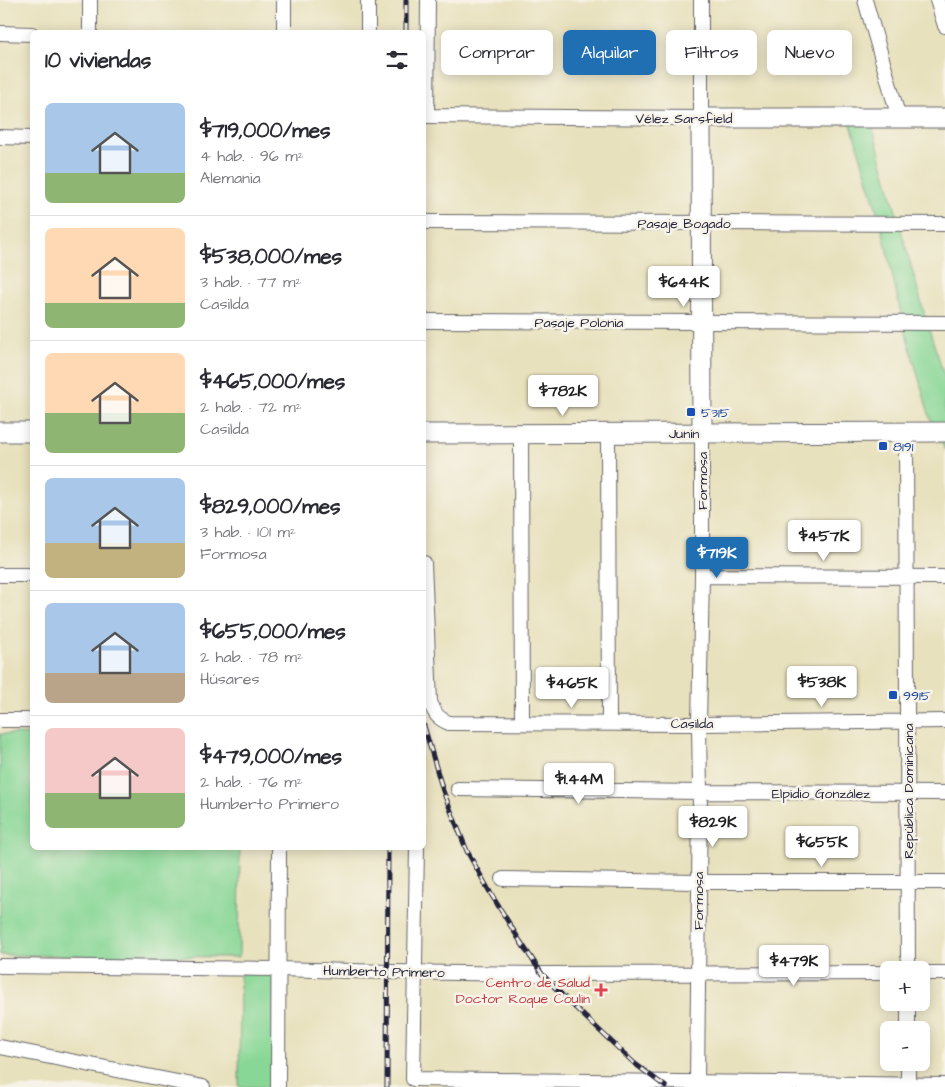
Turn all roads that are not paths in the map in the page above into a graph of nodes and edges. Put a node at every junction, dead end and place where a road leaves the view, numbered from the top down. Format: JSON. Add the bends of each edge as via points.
{"nodes":[{"id":1,"x":90,"y":0,"type":"edge"},
{"id":2,"x":284,"y":0,"type":"edge"},
{"id":3,"x":368,"y":0,"type":"edge"},
{"id":4,"x":428,"y":0,"type":"edge"},
{"id":5,"x":701,"y":0,"type":"edge"},
{"id":6,"x":865,"y":0,"type":"edge"},
{"id":7,"x":937,"y":0,"type":"edge"},
{"id":8,"x":945,"y":26,"type":"edge"},
{"id":9,"x":90,"y":30,"type":"edge"},
{"id":10,"x":284,"y":30,"type":"edge"},
{"id":11,"x":368,"y":30,"type":"edge"},
{"id":12,"x":0,"y":33,"type":"edge"},
{"id":13,"x":30,"y":34,"type":"edge"},
{"id":14,"x":426,"y":116,"type":"edge"},
{"id":15,"x":701,"y":118,"type":"junction"},
{"id":16,"x":899,"y":118,"type":"junction"},
{"id":17,"x":945,"y":118,"type":"edge"},
{"id":18,"x":0,"y":138,"type":"edge"},
{"id":19,"x":30,"y":138,"type":"edge"},
{"id":20,"x":426,"y":222,"type":"edge"},
{"id":21,"x":702,"y":223,"type":"junction"},
{"id":22,"x":945,"y":224,"type":"edge"},
{"id":23,"x":426,"y":321,"type":"edge"},
{"id":24,"x":702,"y":322,"type":"junction"},
{"id":25,"x":945,"y":323,"type":"edge"},
{"id":26,"x":0,"y":432,"type":"edge"},
{"id":27,"x":30,"y":432,"type":"edge"},
{"id":28,"x":945,"y":432,"type":"edge"},
{"id":29,"x":608,"y":433,"type":"junction"},
{"id":30,"x":702,"y":433,"type":"junction"},
{"id":31,"x":906,"y":433,"type":"junction"},
{"id":32,"x":426,"y":434,"type":"edge"},
{"id":33,"x":521,"y":434,"type":"junction"},
{"id":34,"x":0,"y":575,"type":"edge"},
{"id":35,"x":30,"y":575,"type":"edge"},
{"id":36,"x":702,"y":576,"type":"junction"},
{"id":37,"x":907,"y":577,"type":"junction"},
{"id":38,"x":945,"y":577,"type":"edge"},
{"id":39,"x":426,"y":609,"type":"edge"},
{"id":40,"x":0,"y":720,"type":"edge"},
{"id":41,"x":30,"y":720,"type":"edge"},
{"id":42,"x":907,"y":721,"type":"junction"},
{"id":43,"x":945,"y":721,"type":"edge"},
{"id":44,"x":522,"y":723,"type":"junction"},
{"id":45,"x":609,"y":723,"type":"junction"},
{"id":46,"x":699,"y":724,"type":"junction"},
{"id":47,"x":458,"y":789,"type":"dead end"},
{"id":48,"x":700,"y":792,"type":"junction"},
{"id":49,"x":908,"y":793,"type":"junction"},
{"id":50,"x":945,"y":793,"type":"edge"},
{"id":51,"x":279,"y":850,"type":"edge"},
{"id":52,"x":417,"y":850,"type":"edge"},
{"id":53,"x":502,"y":879,"type":"dead end"},
{"id":54,"x":698,"y":882,"type":"junction"},
{"id":55,"x":908,"y":882,"type":"junction"},
{"id":56,"x":945,"y":882,"type":"edge"},
{"id":57,"x":908,"y":961,"type":"edge"},
{"id":58,"x":0,"y":966,"type":"edge"},
{"id":59,"x":278,"y":969,"type":"junction"},
{"id":60,"x":415,"y":972,"type":"junction"},
{"id":61,"x":698,"y":973,"type":"junction"},
{"id":62,"x":880,"y":973,"type":"edge"},
{"id":63,"x":930,"y":973,"type":"edge"},
{"id":64,"x":945,"y":973,"type":"edge"},
{"id":65,"x":0,"y":1047,"type":"edge"},
{"id":66,"x":908,"y":1071,"type":"edge"},
{"id":67,"x":696,"y":1083,"type":"junction"},
{"id":68,"x":945,"y":1085,"type":"edge"},
{"id":69,"x":908,"y":1086,"type":"edge"},
{"id":70,"x":203,"y":1087,"type":"edge"},
{"id":71,"x":278,"y":1087,"type":"edge"}],
"edges":[{"from":1,"to":9,"type":"street"},
{"from":2,"to":10,"type":"street"},
{"from":3,"to":11,"type":"street"},
{"from":4,"to":14,"type":"street"},
{"from":5,"to":15,"type":"street","name":"Formosa"},
{"from":6,"to":16,"type":"street"},
{"from":7,"to":8,"type":"street"},
{"from":12,"to":13,"type":"street"},
{"from":14,"to":15,"type":"street","name":"Vélez Sarsfield"},
{"from":15,"to":16,"type":"main road","name":"Vélez Sarsfield"},
{"from":15,"to":21,"type":"main road","name":"Formosa"},
{"from":16,"to":17,"type":"main road","name":"Vélez Sarsfield"},
{"from":18,"to":19,"type":"street"},
{"from":20,"to":21,"type":"street","name":"Pasaje Bogado"},
{"from":21,"to":22,"type":"street","name":"Pasaje Bogado"},
{"from":21,"to":24,"type":"main road","name":"Formosa"},
{"from":23,"to":24,"type":"street","name":"Pasaje Polonia"},
{"from":24,"to":25,"type":"street","name":"Pasaje Polonia"},
{"from":24,"to":30,"type":"main road","name":"Formosa"},
{"from":26,"to":27,"type":"main road"},
{"from":28,"to":31,"type":"main road","name":"Junín"},
{"from":29,"to":30,"type":"main road","name":"Junín"},
{"from":29,"to":33,"type":"main road","name":"Junín"},
{"from":29,"to":45,"type":"street"},
{"from":30,"to":31,"type":"main road","name":"Junín"},
{"from":30,"to":36,"type":"street","name":"Formosa"},
{"from":31,"to":37,"type":"street","name":"República Dominicana"},
{"from":32,"to":33,"type":"main road","name":"Junín"},
{"from":33,"to":44,"type":"street"},
{"from":34,"to":35,"type":"street"},
{"from":36,"to":37,"type":"street"},
{"from":36,"to":46,"type":"street","name":"Formosa"},
{"from":37,"to":38,"type":"street"},
{"from":37,"to":42,"type":"street","name":"República Dominicana"},
{"from":39,"to":44,"type":"street","name":"Casilda","via":[[430,702],[439,719],[449,723]]},
{"from":40,"to":41,"type":"street"},
{"from":42,"to":43,"type":"street","name":"Casilda"},
{"from":42,"to":46,"type":"street","name":"Casilda"},
{"from":42,"to":49,"type":"street","name":"República Dominicana"},
{"from":44,"to":45,"type":"street","name":"Casilda"},
{"from":45,"to":46,"type":"street","name":"Casilda"},
{"from":46,"to":48,"type":"street","name":"Formosa"},
{"from":47,"to":48,"type":"street","name":"Elpidio González"},
{"from":48,"to":49,"type":"street","name":"Elpidio González"},
{"from":48,"to":54,"type":"street","name":"Formosa"},
{"from":49,"to":50,"type":"street","name":"Elpidio González"},
{"from":49,"to":55,"type":"street","name":"República Dominicana"},
{"from":51,"to":59,"type":"street"},
{"from":52,"to":60,"type":"street"},
{"from":53,"to":54,"type":"street"},
{"from":54,"to":55,"type":"street"},
{"from":54,"to":61,"type":"street","name":"Formosa"},
{"from":55,"to":56,"type":"street"},
{"from":55,"to":57,"type":"street","name":"República Dominicana"},
{"from":58,"to":59,"type":"street","name":"Humberto Primero"},
{"from":59,"to":60,"type":"street","name":"Humberto Primero"},
{"from":59,"to":71,"type":"street"},
{"from":60,"to":61,"type":"street","name":"Humberto Primero"},
{"from":60,"to":67,"type":"street","via":[[413,1079]]},
{"from":61,"to":62,"type":"street","name":"Humberto Primero"},
{"from":61,"to":67,"type":"street","name":"Formosa"},
{"from":63,"to":64,"type":"street"},
{"from":65,"to":70,"type":"street"},
{"from":66,"to":69,"type":"street"},
{"from":67,"to":69,"type":"street"},
{"from":68,"to":69,"type":"street"}]}
